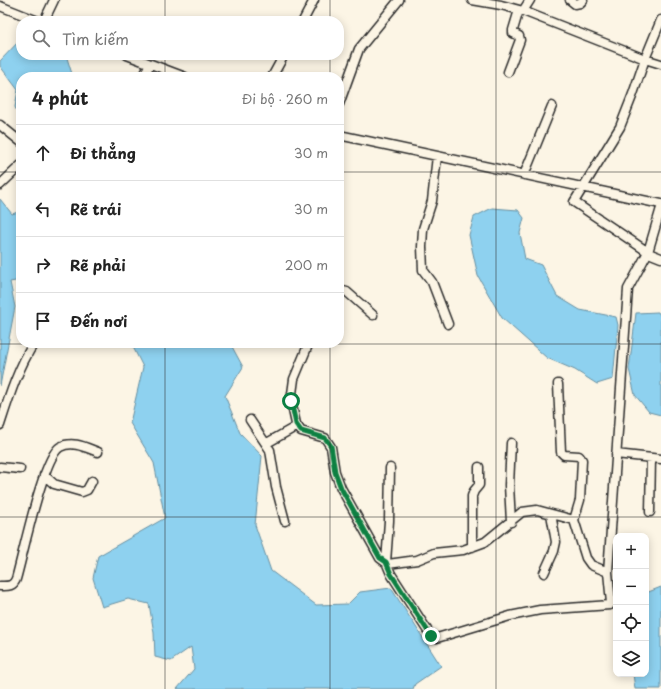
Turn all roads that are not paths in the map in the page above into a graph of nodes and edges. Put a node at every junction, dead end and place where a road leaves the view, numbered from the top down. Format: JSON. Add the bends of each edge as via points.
{"nodes":[{"id":1,"x":54,"y":0,"type":"edge"},
{"id":2,"x":314,"y":0,"type":"edge"},
{"id":3,"x":399,"y":0,"type":"edge"},
{"id":4,"x":472,"y":0,"type":"edge"},
{"id":5,"x":530,"y":0,"type":"edge"},
{"id":6,"x":570,"y":0,"type":"edge"},
{"id":7,"x":583,"y":0,"type":"edge"},
{"id":8,"x":0,"y":6,"type":"edge"},
{"id":9,"x":521,"y":11,"type":"junction"},
{"id":10,"x":25,"y":16,"type":"edge"},
{"id":11,"x":46,"y":16,"type":"edge"},
{"id":12,"x":306,"y":16,"type":"edge"},
{"id":13,"x":661,"y":20,"type":"edge"},
{"id":14,"x":645,"y":59,"type":"junction"},
{"id":15,"x":140,"y":60,"type":"edge"},
{"id":16,"x":281,"y":60,"type":"edge"},
{"id":17,"x":150,"y":64,"type":"junction"},
{"id":18,"x":661,"y":64,"type":"edge"},
{"id":19,"x":146,"y":72,"type":"edge"},
{"id":20,"x":172,"y":72,"type":"edge"},
{"id":21,"x":275,"y":72,"type":"edge"},
{"id":22,"x":508,"y":72,"type":"dead end"},
{"id":23,"x":344,"y":90,"type":"edge"},
{"id":24,"x":552,"y":106,"type":"dead end"},
{"id":25,"x":0,"y":125,"type":"edge"},
{"id":26,"x":344,"y":136,"type":"edge"},
{"id":27,"x":16,"y":138,"type":"edge"},
{"id":28,"x":437,"y":156,"type":"junction"},
{"id":29,"x":16,"y":170,"type":"edge"},
{"id":30,"x":524,"y":175,"type":"junction"},
{"id":31,"x":0,"y":185,"type":"edge"},
{"id":32,"x":583,"y":188,"type":"junction"},
{"id":33,"x":661,"y":204,"type":"edge"},
{"id":34,"x":661,"y":208,"type":"edge"},
{"id":35,"x":648,"y":252,"type":"junction"},
{"id":36,"x":661,"y":258,"type":"edge"},
{"id":37,"x":344,"y":291,"type":"edge"},
{"id":38,"x":373,"y":315,"type":"dead end"},
{"id":39,"x":448,"y":324,"type":"dead end"},
{"id":40,"x":31,"y":348,"type":"edge"},
{"id":41,"x":307,"y":348,"type":"edge"},
{"id":42,"x":558,"y":384,"type":"dead end"},
{"id":43,"x":4,"y":402,"type":"edge"},
{"id":44,"x":250,"y":420,"type":"dead end"},
{"id":45,"x":0,"y":425,"type":"edge"},
{"id":46,"x":297,"y":426,"type":"junction"},
{"id":47,"x":267,"y":443,"type":"junction"},
{"id":48,"x":511,"y":443,"type":"dead end"},
{"id":49,"x":98,"y":452,"type":"dead end"},
{"id":50,"x":616,"y":454,"type":"junction"},
{"id":51,"x":651,"y":458,"type":"junction"},
{"id":52,"x":661,"y":459,"type":"edge"},
{"id":53,"x":0,"y":467,"type":"edge"},
{"id":54,"x":479,"y":467,"type":"dead end"},
{"id":55,"x":390,"y":468,"type":"dead end"},
{"id":56,"x":20,"y":469,"type":"dead end"},
{"id":57,"x":44,"y":475,"type":"junction"},
{"id":58,"x":92,"y":481,"type":"dead end"},
{"id":59,"x":650,"y":512,"type":"dead end"},
{"id":60,"x":551,"y":514,"type":"junction"},
{"id":61,"x":574,"y":520,"type":"junction"},
{"id":62,"x":285,"y":521,"type":"dead end"},
{"id":63,"x":511,"y":522,"type":"junction"},
{"id":64,"x":472,"y":547,"type":"junction"},
{"id":65,"x":386,"y":562,"type":"junction"},
{"id":66,"x":608,"y":572,"type":"junction"},
{"id":67,"x":544,"y":573,"type":"dead end"},
{"id":68,"x":0,"y":586,"type":"edge"}],
"edges":[{"from":1,"to":11,"type":"street"},
{"from":2,"to":12,"type":"street"},
{"from":3,"to":23,"type":"street","via":[[359,49]]},
{"from":4,"to":9,"type":"street"},
{"from":5,"to":9,"type":"street"},
{"from":6,"to":7,"type":"street","via":[[575,4]]},
{"from":8,"to":10,"type":"street"},
{"from":9,"to":14,"type":"street"},
{"from":9,"to":22,"type":"street","via":[[513,30],[520,40]]},
{"from":13,"to":14,"type":"street"},
{"from":14,"to":18,"type":"street"},
{"from":14,"to":32,"type":"street","via":[[620,127]]},
{"from":15,"to":17,"type":"street"},
{"from":16,"to":21,"type":"street"},
{"from":17,"to":19,"type":"street"},
{"from":17,"to":20,"type":"street"},
{"from":24,"to":30,"type":"street"},
{"from":25,"to":27,"type":"street"},
{"from":26,"to":28,"type":"street"},
{"from":28,"to":30,"type":"street"},
{"from":28,"to":39,"type":"street","via":[[432,201],[423,229],[423,270],[432,282]]},
{"from":29,"to":31,"type":"street"},
{"from":30,"to":32,"type":"street"},
{"from":32,"to":33,"type":"street"},
{"from":32,"to":35,"type":"street","via":[[574,202]]},
{"from":34,"to":35,"type":"street"},
{"from":35,"to":36,"type":"street"},
{"from":35,"to":50,"type":"street","via":[[628,289]]},
{"from":37,"to":38,"type":"street"},
{"from":40,"to":43,"type":"street"},
{"from":41,"to":46,"type":"street","via":[[294,379],[291,401]]},
{"from":42,"to":61,"type":"street","via":[[561,452],[564,455],[579,456],[582,460],[580,500]]},
{"from":43,"to":45,"type":"street"},
{"from":44,"to":47,"type":"street"},
{"from":46,"to":47,"type":"street"},
{"from":46,"to":65,"type":"street","via":[[301,431],[325,438],[331,446],[335,472],[341,488],[380,558]]},
{"from":47,"to":62,"type":"street"},
{"from":48,"to":63,"type":"street"},
{"from":49,"to":57,"type":"street","via":[[78,445],[64,445],[53,454]]},
{"from":50,"to":51,"type":"street"},
{"from":50,"to":66,"type":"street"},
{"from":51,"to":52,"type":"street"},
{"from":51,"to":59,"type":"street"},
{"from":53,"to":56,"type":"street"},
{"from":54,"to":64,"type":"street","via":[[479,485],[472,496]]},
{"from":55,"to":65,"type":"street"},
{"from":57,"to":58,"type":"street","via":[[54,484],[82,492],[87,490]]},
{"from":57,"to":68,"type":"street","via":[[16,579],[11,585]]},
{"from":60,"to":61,"type":"street"},
{"from":60,"to":63,"type":"street","via":[[537,510],[522,512]]},
{"from":60,"to":67,"type":"street","via":[[555,547]]},
{"from":61,"to":66,"type":"street","via":[[590,565]]},
{"from":63,"to":64,"type":"street","via":[[485,542]]},
{"from":64,"to":65,"type":"street","via":[[434,553],[416,560],[388,564]]},
{"from":65,"to":66,"type":"street","via":[[428,632],[437,638],[510,616],[540,610],[610,605]]}]}
